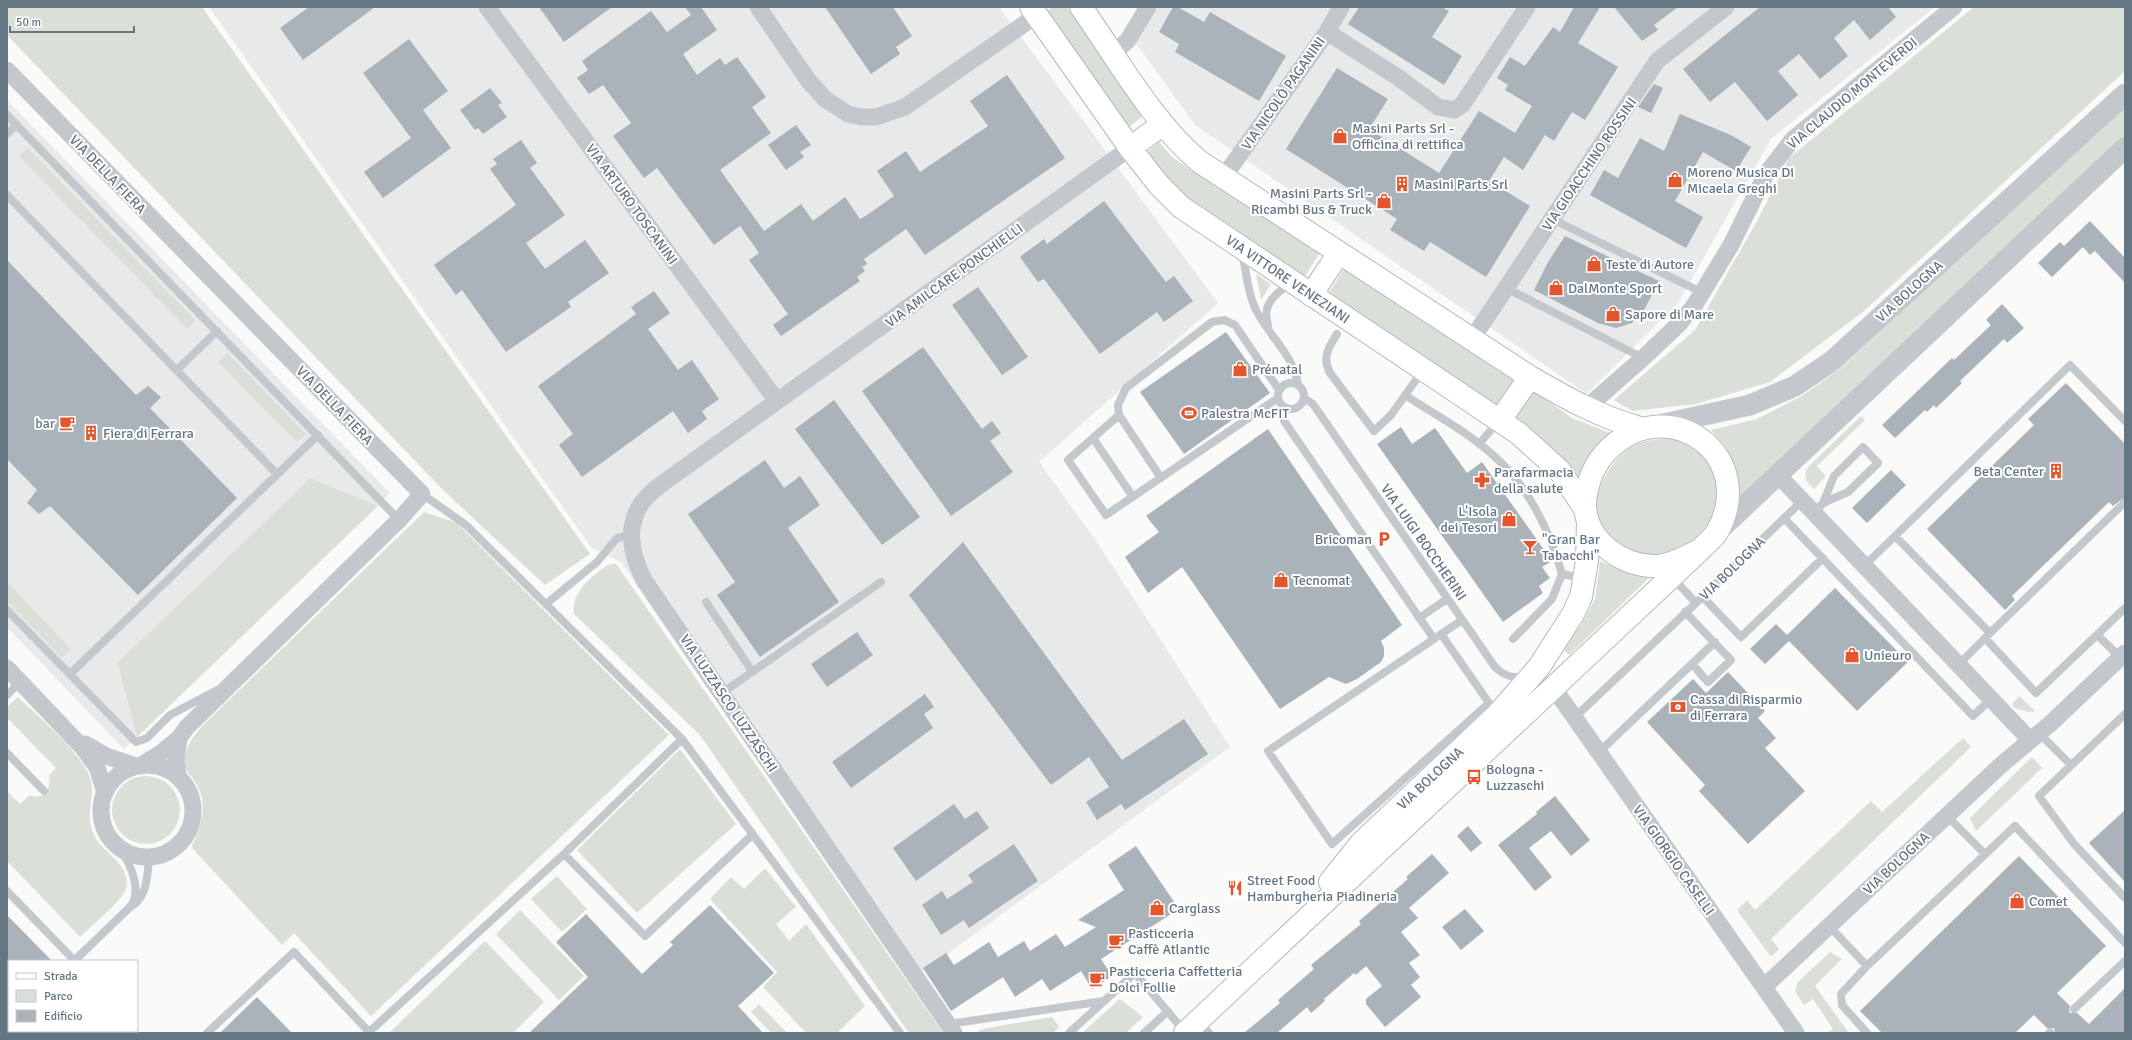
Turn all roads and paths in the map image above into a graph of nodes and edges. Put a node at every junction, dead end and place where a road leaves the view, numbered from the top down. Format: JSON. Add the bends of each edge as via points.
{"nodes":[{"id":1,"x":486,"y":7,"type":"edge"},
{"id":2,"x":758,"y":7,"type":"edge"},
{"id":3,"x":1081,"y":7,"type":"edge"},
{"id":4,"x":1148,"y":7,"type":"edge"},
{"id":5,"x":1342,"y":7,"type":"edge"},
{"id":6,"x":1527,"y":7,"type":"edge"},
{"id":7,"x":1726,"y":7,"type":"edge"},
{"id":8,"x":1954,"y":7,"type":"edge"},
{"id":9,"x":1034,"y":9,"type":"edge"},
{"id":10,"x":1327,"y":32,"type":"junction"},
{"id":11,"x":1114,"y":54,"type":"junction"},
{"id":12,"x":7,"y":70,"type":"edge"},
{"id":13,"x":2125,"y":94,"type":"edge"},
{"id":14,"x":7,"y":115,"type":"edge"},
{"id":15,"x":16,"y":125,"type":"junction"},
{"id":16,"x":1162,"y":125,"type":"junction"},
{"id":17,"x":7,"y":134,"type":"edge"},
{"id":18,"x":1130,"y":148,"type":"junction"},
{"id":19,"x":2125,"y":148,"type":"edge"},
{"id":20,"x":1223,"y":178,"type":"junction"},
{"id":21,"x":7,"y":195,"type":"edge"},
{"id":22,"x":1552,"y":219,"type":"junction"},
{"id":23,"x":1241,"y":248,"type":"junction"},
{"id":24,"x":1339,"y":253,"type":"junction"},
{"id":25,"x":1293,"y":282,"type":"junction"},
{"id":26,"x":1506,"y":288,"type":"junction"},
{"id":27,"x":1703,"y":293,"type":"junction"},
{"id":28,"x":1311,"y":294,"type":"junction"},
{"id":29,"x":217,"y":331,"type":"junction"},
{"id":30,"x":1271,"y":333,"type":"junction"},
{"id":31,"x":1337,"y":334,"type":"dead end"},
{"id":32,"x":1472,"y":339,"type":"junction"},
{"id":33,"x":1643,"y":358,"type":"junction"},
{"id":34,"x":1424,"y":369,"type":"junction"},
{"id":35,"x":177,"y":370,"type":"junction"},
{"id":36,"x":1530,"y":377,"type":"junction"},
{"id":37,"x":1298,"y":385,"type":"junction"},
{"id":38,"x":1279,"y":394,"type":"junction"},
{"id":39,"x":1405,"y":395,"type":"junction"},
{"id":40,"x":1304,"y":398,"type":"junction"},
{"id":41,"x":777,"y":401,"type":"junction"},
{"id":42,"x":1285,"y":407,"type":"junction"},
{"id":43,"x":1585,"y":409,"type":"junction"},
{"id":44,"x":1119,"y":415,"type":"junction"},
{"id":45,"x":1500,"y":420,"type":"junction"},
{"id":46,"x":2125,"y":421,"type":"edge"},
{"id":47,"x":1649,"y":427,"type":"junction"},
{"id":48,"x":318,"y":435,"type":"junction"},
{"id":49,"x":1093,"y":438,"type":"junction"},
{"id":50,"x":1479,"y":444,"type":"junction"},
{"id":51,"x":277,"y":474,"type":"junction"},
{"id":52,"x":1778,"y":475,"type":"junction"},
{"id":53,"x":1161,"y":478,"type":"junction"},
{"id":54,"x":422,"y":494,"type":"junction"},
{"id":55,"x":1133,"y":497,"type":"junction"},
{"id":56,"x":1802,"y":501,"type":"junction"},
{"id":57,"x":2125,"y":502,"type":"edge"},
{"id":58,"x":1819,"y":508,"type":"junction"},
{"id":59,"x":1587,"y":515,"type":"junction"},
{"id":60,"x":1784,"y":518,"type":"junction"},
{"id":61,"x":399,"y":520,"type":"junction"},
{"id":62,"x":1716,"y":533,"type":"junction"},
{"id":63,"x":632,"y":535,"type":"junction"},
{"id":64,"x":1895,"y":536,"type":"junction"},
{"id":65,"x":1700,"y":550,"type":"junction"},
{"id":66,"x":1823,"y":558,"type":"junction"},
{"id":67,"x":1864,"y":566,"type":"junction"},
{"id":68,"x":1562,"y":574,"type":"junction"},
{"id":69,"x":1672,"y":576,"type":"junction"},
{"id":70,"x":1585,"y":578,"type":"junction"},
{"id":71,"x":880,"y":582,"type":"dead end"},
{"id":72,"x":1702,"y":596,"type":"junction"},
{"id":73,"x":1447,"y":599,"type":"junction"},
{"id":74,"x":706,"y":602,"type":"dead end"},
{"id":75,"x":1696,"y":603,"type":"junction"},
{"id":76,"x":546,"y":604,"type":"junction"},
{"id":77,"x":2125,"y":608,"type":"edge"},
{"id":78,"x":7,"y":610,"type":"edge"},
{"id":79,"x":1686,"y":612,"type":"junction"},
{"id":80,"x":1419,"y":618,"type":"junction"},
{"id":81,"x":1462,"y":620,"type":"junction"},
{"id":82,"x":2097,"y":635,"type":"junction"},
{"id":83,"x":1438,"y":636,"type":"junction"},
{"id":84,"x":1987,"y":636,"type":"junction"},
{"id":85,"x":1513,"y":639,"type":"dead end"},
{"id":86,"x":1715,"y":642,"type":"junction"},
{"id":87,"x":1555,"y":645,"type":"junction"},
{"id":88,"x":2123,"y":658,"type":"edge"},
{"id":89,"x":1692,"y":664,"type":"junction"},
{"id":90,"x":1958,"y":665,"type":"junction"},
{"id":91,"x":7,"y":668,"type":"edge"},
{"id":92,"x":752,"y":671,"type":"junction"},
{"id":93,"x":1535,"y":673,"type":"junction"},
{"id":94,"x":70,"y":674,"type":"junction"},
{"id":95,"x":20,"y":682,"type":"junction"},
{"id":96,"x":232,"y":682,"type":"junction"},
{"id":97,"x":1553,"y":688,"type":"junction"},
{"id":98,"x":722,"y":693,"type":"junction"},
{"id":99,"x":7,"y":695,"type":"edge"},
{"id":100,"x":1991,"y":699,"type":"junction"},
{"id":101,"x":2125,"y":714,"type":"edge"},
{"id":102,"x":1574,"y":718,"type":"junction"},
{"id":103,"x":70,"y":733,"type":"junction"},
{"id":104,"x":2035,"y":736,"type":"junction"},
{"id":105,"x":179,"y":738,"type":"junction"},
{"id":106,"x":682,"y":739,"type":"junction"},
{"id":107,"x":7,"y":753,"type":"edge"},
{"id":108,"x":1598,"y":753,"type":"junction"},
{"id":109,"x":2071,"y":765,"type":"junction"},
{"id":110,"x":138,"y":766,"type":"junction"},
{"id":111,"x":178,"y":777,"type":"junction"},
{"id":112,"x":44,"y":791,"type":"dead end"},
{"id":113,"x":105,"y":793,"type":"junction"},
{"id":114,"x":1947,"y":816,"type":"junction"},
{"id":115,"x":752,"y":834,"type":"junction"},
{"id":116,"x":120,"y":848,"type":"junction"},
{"id":117,"x":564,"y":854,"type":"junction"},
{"id":118,"x":1985,"y":854,"type":"junction"},
{"id":119,"x":150,"y":856,"type":"junction"},
{"id":120,"x":7,"y":891,"type":"edge"},
{"id":121,"x":2125,"y":898,"type":"edge"},
{"id":122,"x":129,"y":908,"type":"junction"},
{"id":123,"x":1311,"y":914,"type":"junction"},
{"id":124,"x":1829,"y":926,"type":"junction"},
{"id":125,"x":2125,"y":943,"type":"edge"},
{"id":126,"x":73,"y":960,"type":"edge"},
{"id":127,"x":75,"y":960,"type":"edge"},
{"id":128,"x":2125,"y":961,"type":"edge"},
{"id":129,"x":1867,"y":966,"type":"junction"},
{"id":130,"x":1764,"y":987,"type":"junction"},
{"id":131,"x":1104,"y":1001,"type":"junction"},
{"id":132,"x":2074,"y":1010,"type":"dead end"},
{"id":133,"x":1168,"y":1011,"type":"junction"},
{"id":134,"x":952,"y":1029,"type":"edge"},
{"id":135,"x":1194,"y":1030,"type":"edge"},
{"id":136,"x":370,"y":1032,"type":"edge"},
{"id":137,"x":206,"y":1033,"type":"edge"},
{"id":138,"x":900,"y":1033,"type":"edge"},
{"id":139,"x":1069,"y":1033,"type":"edge"},
{"id":140,"x":1144,"y":1033,"type":"edge"},
{"id":141,"x":1796,"y":1033,"type":"edge"},
{"id":142,"x":1867,"y":1033,"type":"edge"}],
"edges":[{"from":1,"to":41,"type":"street","name":"VIA ARTURO TOSCANINI"},
{"from":2,"to":9,"type":"street","via":[[808,80],[825,99],[848,114],[862,117],[876,117],[905,107]]},
{"from":3,"to":11,"type":"main road"},
{"from":4,"to":11,"type":"street","via":[[1128,40]]},
{"from":5,"to":10,"type":"street","name":"VIA NICOLÒ PAGANINI"},
{"from":6,"to":10,"type":"street","via":[[1462,105],[1454,110],[1438,107]]},
{"from":7,"to":22,"type":"street","name":"VIA GIOACCHINO ROSSINI","via":[[1657,61]]},
{"from":8,"to":27,"type":"street","name":"VIA CLAUDIO MONTEVERDI","via":[[1814,122],[1778,157],[1766,174],[1731,245]]},
{"from":9,"to":18,"type":"main road","name":"VIA VITTORE VENEZIANI"},
{"from":10,"to":20,"type":"street","name":"VIA NICOLÒ PAGANINI"},
{"from":11,"to":16,"type":"main road"},
{"from":12,"to":54,"type":"street","name":"VIA DELLA FIERA"},
{"from":13,"to":47,"type":"street","name":"VIA BOLOGNA","via":[[1832,361],[1795,386],[1750,405]]},
{"from":14,"to":15,"type":"lane"},
{"from":15,"to":17,"type":"lane"},
{"from":15,"to":29,"type":"lane"},
{"from":16,"to":18,"type":"main road"},
{"from":16,"to":20,"type":"main road","via":[[1181,146]]},
{"from":18,"to":23,"type":"main road","name":"VIA VITTORE VENEZIANI","via":[[1150,175],[1177,204]]},
{"from":18,"to":41,"type":"street","name":"VIA AMILCARE PONCHIELLI"},
{"from":19,"to":52,"type":"street","name":"VIA BOLOGNA"},
{"from":20,"to":24,"type":"main road"},
{"from":21,"to":35,"type":"lane"},
{"from":22,"to":26,"type":"street","name":"VIA GIOACCHINO ROSSINI"},
{"from":22,"to":27,"type":"lane"},
{"from":23,"to":25,"type":"main road","name":"VIA VITTORE VENEZIANI"},
{"from":23,"to":30,"type":"lane","name":"VIA LUIGI BOCCHERINI","via":[[1253,303]]},
{"from":24,"to":28,"type":"main road"},
{"from":24,"to":32,"type":"main road"},
{"from":25,"to":28,"type":"main road","name":"VIA VITTORE VENEZIANI"},
{"from":25,"to":30,"type":"lane","name":"VIA LUIGI BOCCHERINI","via":[[1278,292],[1266,309]]},
{"from":26,"to":32,"type":"street","name":"VIA GIOACCHINO ROSSINI"},
{"from":26,"to":33,"type":"lane"},
{"from":27,"to":33,"type":"street","name":"VIA CLAUDIO MONTEVERDI","via":[[1679,324]]},
{"from":28,"to":34,"type":"main road","name":"VIA VITTORE VENEZIANI"},
{"from":29,"to":35,"type":"lane"},
{"from":29,"to":48,"type":"lane"},
{"from":30,"to":37,"type":"lane","name":"VIA LUIGI BOCCHERINI","via":[[1293,367]]},
{"from":31,"to":39,"type":"lane","via":[[1328,348],[1326,365],[1374,431],[1391,415]]},
{"from":32,"to":36,"type":"main road"},
{"from":33,"to":43,"type":"street","name":"VIA CLAUDIO MONTEVERDI"},
{"from":34,"to":39,"type":"lane"},
{"from":34,"to":45,"type":"main road","name":"VIA VITTORE VENEZIANI"},
{"from":35,"to":51,"type":"lane"},
{"from":36,"to":43,"type":"main road"},
{"from":36,"to":45,"type":"main road"},
{"from":37,"to":38,"type":"lane","via":[[1287,383]]},
{"from":37,"to":40,"type":"lane","name":"VIA LUIGI BOCCHERINI","via":[[1303,391]]},
{"from":38,"to":42,"type":"lane"},
{"from":38,"to":44,"type":"lane","via":[[1235,325],[1219,319],[1126,388],[1118,405]]},
{"from":38,"to":53,"type":"lane"},
{"from":39,"to":50,"type":"lane"},
{"from":40,"to":42,"type":"lane","via":[[1298,407]]},
{"from":40,"to":73,"type":"lane","name":"VIA LUIGI BOCCHERINI","via":[[1313,404]]},
{"from":41,"to":63,"type":"street","name":"VIA LUZZASCO LUZZASCHI","via":[[648,496],[637,512]]},
{"from":42,"to":80,"type":"lane","via":[[1284,421]]},
{"from":43,"to":47,"type":"main road","via":[[1612,420]]},
{"from":44,"to":49,"type":"lane"},
{"from":44,"to":53,"type":"lane"},
{"from":45,"to":50,"type":"lane"},
{"from":45,"to":59,"type":"main road","name":"VIA VITTORE VENEZIANI","via":[[1560,471]]},
{"from":46,"to":64,"type":"lane","via":[[2070,365]]},
{"from":47,"to":59,"type":"main road","name":"VIA BOLOGNA","via":[[1620,438],[1594,468],[1585,498]]},
{"from":47,"to":62,"type":"main road","name":"VIA BOLOGNA","via":[[1676,429],[1700,438],[1721,461],[1728,490],[1725,511]]},
{"from":48,"to":51,"type":"lane"},
{"from":48,"to":61,"type":"lane"},
{"from":49,"to":55,"type":"lane"},
{"from":49,"to":55,"type":"lane","via":[[1068,460],[1106,515]]},
{"from":50,"to":68,"type":"lane","via":[[1495,456],[1524,492],[1548,533]]},
{"from":51,"to":94,"type":"lane"},
{"from":52,"to":56,"type":"street"},
{"from":52,"to":62,"type":"street","name":"VIA BOLOGNA"},
{"from":53,"to":55,"type":"lane"},
{"from":54,"to":61,"type":"street"},
{"from":54,"to":76,"type":"lane","via":[[466,525]]},
{"from":56,"to":58,"type":"street"},
{"from":56,"to":60,"type":"lane","name":"VIA BOLOGNA"},
{"from":57,"to":84,"type":"lane"},
{"from":58,"to":58,"type":"lane","via":[[1848,492],[1878,463],[1863,447],[1834,476]]},
{"from":58,"to":67,"type":"street"},
{"from":59,"to":65,"type":"main road","name":"VIA BOLOGNA","via":[[1598,540],[1616,556],[1638,564],[1667,564]]},
{"from":59,"to":70,"type":"main road","name":"VIA BOLOGNA"},
{"from":60,"to":66,"type":"lane"},
{"from":60,"to":72,"type":"lane","name":"VIA BOLOGNA"},
{"from":61,"to":96,"type":"street"},
{"from":62,"to":65,"type":"main road","name":"VIA BOLOGNA"},
{"from":63,"to":76,"type":"lane","via":[[617,538],[597,562]]},
{"from":63,"to":98,"type":"street","name":"VIA LUZZASCO LUZZASCHI","via":[[634,560],[644,580]]},
{"from":64,"to":67,"type":"lane"},
{"from":64,"to":84,"type":"lane"},
{"from":65,"to":69,"type":"main road","name":"VIA BOLOGNA"},
{"from":66,"to":72,"type":"lane","via":[[1741,637]]},
{"from":66,"to":100,"type":"lane","via":[[1973,716]]},
{"from":67,"to":90,"type":"street"},
{"from":68,"to":70,"type":"lane"},
{"from":68,"to":85,"type":"lane","via":[[1552,599]]},
{"from":69,"to":75,"type":"lane","name":"VIA BOLOGNA"},
{"from":69,"to":97,"type":"main road","name":"VIA BOLOGNA"},
{"from":70,"to":87,"type":"main road","name":"VIA BOLOGNA","via":[[1581,597]]},
{"from":71,"to":92,"type":"lane"},
{"from":72,"to":75,"type":"lane","name":"VIA BOLOGNA"},
{"from":73,"to":80,"type":"lane"},
{"from":73,"to":81,"type":"lane","name":"VIA LUIGI BOCCHERINI"},
{"from":74,"to":92,"type":"lane"},
{"from":75,"to":79,"type":"lane","name":"VIA BOLOGNA"},
{"from":76,"to":106,"type":"lane"},
{"from":77,"to":82,"type":"lane"},
{"from":78,"to":94,"type":"lane"},
{"from":79,"to":86,"type":"lane"},
{"from":79,"to":102,"type":"lane","name":"VIA BOLOGNA"},
{"from":80,"to":83,"type":"lane"},
{"from":81,"to":83,"type":"lane"},
{"from":81,"to":93,"type":"lane","name":"VIA LUIGI BOCCHERINI","via":[[1500,672],[1513,677]]},
{"from":82,"to":84,"type":"lane","via":[[2036,693]]},
{"from":82,"to":88,"type":"lane"},
{"from":83,"to":83,"type":"lane","via":[[1268,752],[1332,844],[1489,703]]},
{"from":84,"to":90,"type":"lane"},
{"from":86,"to":89,"type":"lane"},
{"from":86,"to":89,"type":"lane","via":[[1731,660],[1708,682]]},
{"from":87,"to":93,"type":"main road","name":"VIA BOLOGNA"},
{"from":87,"to":97,"type":"main road","name":"VIA BOLOGNA","via":[[1549,670]]},
{"from":88,"to":104,"type":"street","name":"VIA BOLOGNA"},
{"from":89,"to":108,"type":"lane"},
{"from":90,"to":100,"type":"street"},
{"from":91,"to":95,"type":"street"},
{"from":92,"to":98,"type":"lane"},
{"from":93,"to":123,"type":"main road","name":"VIA BOLOGNA","via":[[1497,714],[1361,843],[1330,883]]},
{"from":94,"to":96,"type":"lane","via":[[136,742],[143,741],[170,715]]},
{"from":95,"to":99,"type":"lane"},
{"from":95,"to":103,"type":"street"},
{"from":96,"to":105,"type":"street"},
{"from":97,"to":102,"type":"street","name":"VIA GIORGIO CASELLI"},
{"from":97,"to":123,"type":"main road","name":"VIA BOLOGNA"},
{"from":98,"to":134,"type":"street","name":"VIA LUZZASCO LUZZASCHI"},
{"from":100,"to":104,"type":"street"},
{"from":101,"to":109,"type":"lane"},
{"from":102,"to":108,"type":"street","name":"VIA GIORGIO CASELLI"},
{"from":103,"to":110,"type":"street","via":[[96,751]]},
{"from":103,"to":113,"type":"street","via":[[97,767]]},
{"from":104,"to":109,"type":"lane"},
{"from":104,"to":114,"type":"street","name":"VIA BOLOGNA"},
{"from":105,"to":110,"type":"street","via":[[161,753]]},
{"from":105,"to":111,"type":"street","via":[[176,759]]},
{"from":106,"to":115,"type":"lane"},
{"from":106,"to":117,"type":"lane"},
{"from":107,"to":112,"type":"lane"},
{"from":108,"to":130,"type":"street","name":"VIA GIORGIO CASELLI"},
{"from":109,"to":121,"type":"lane","via":[[2039,796],[2074,844]]},
{"from":110,"to":111,"type":"street","via":[[161,768]]},
{"from":110,"to":113,"type":"street","via":[[118,775]]},
{"from":111,"to":119,"type":"street","via":[[186,786],[191,798],[191,822],[186,834],[174,848]]},
{"from":113,"to":116,"type":"street","via":[[101,808],[102,821],[107,833]]},
{"from":114,"to":118,"type":"lane"},
{"from":114,"to":124,"type":"street","name":"VIA BOLOGNA"},
{"from":115,"to":117,"type":"lane","via":[[645,936]]},
{"from":115,"to":138,"type":"lane"},
{"from":116,"to":119,"type":"street","via":[[132,854]]},
{"from":116,"to":122,"type":"lane","via":[[127,859],[134,881],[134,900]]},
{"from":117,"to":136,"type":"lane"},
{"from":118,"to":125,"type":"lane","via":[[2015,826]]},
{"from":118,"to":129,"type":"lane"},
{"from":119,"to":122,"type":"lane","via":[[145,891],[138,902]]},
{"from":120,"to":126,"type":"lane"},
{"from":122,"to":127,"type":"lane"},
{"from":123,"to":135,"type":"main road","name":"VIA BOLOGNA"},
{"from":124,"to":129,"type":"lane"},
{"from":124,"to":130,"type":"street","name":"VIA BOLOGNA"},
{"from":128,"to":132,"type":"lane"},
{"from":129,"to":142,"type":"lane","via":[[1841,994],[1840,999],[1850,1017]]},
{"from":130,"to":141,"type":"street","name":"VIA GIORGIO CASELLI"},
{"from":131,"to":133,"type":"lane","via":[[1135,973]]},
{"from":131,"to":134,"type":"lane"},
{"from":131,"to":139,"type":"lane"},
{"from":133,"to":135,"type":"lane"},
{"from":133,"to":140,"type":"lane"},
{"from":136,"to":137,"type":"lane","via":[[294,952]]}]}
